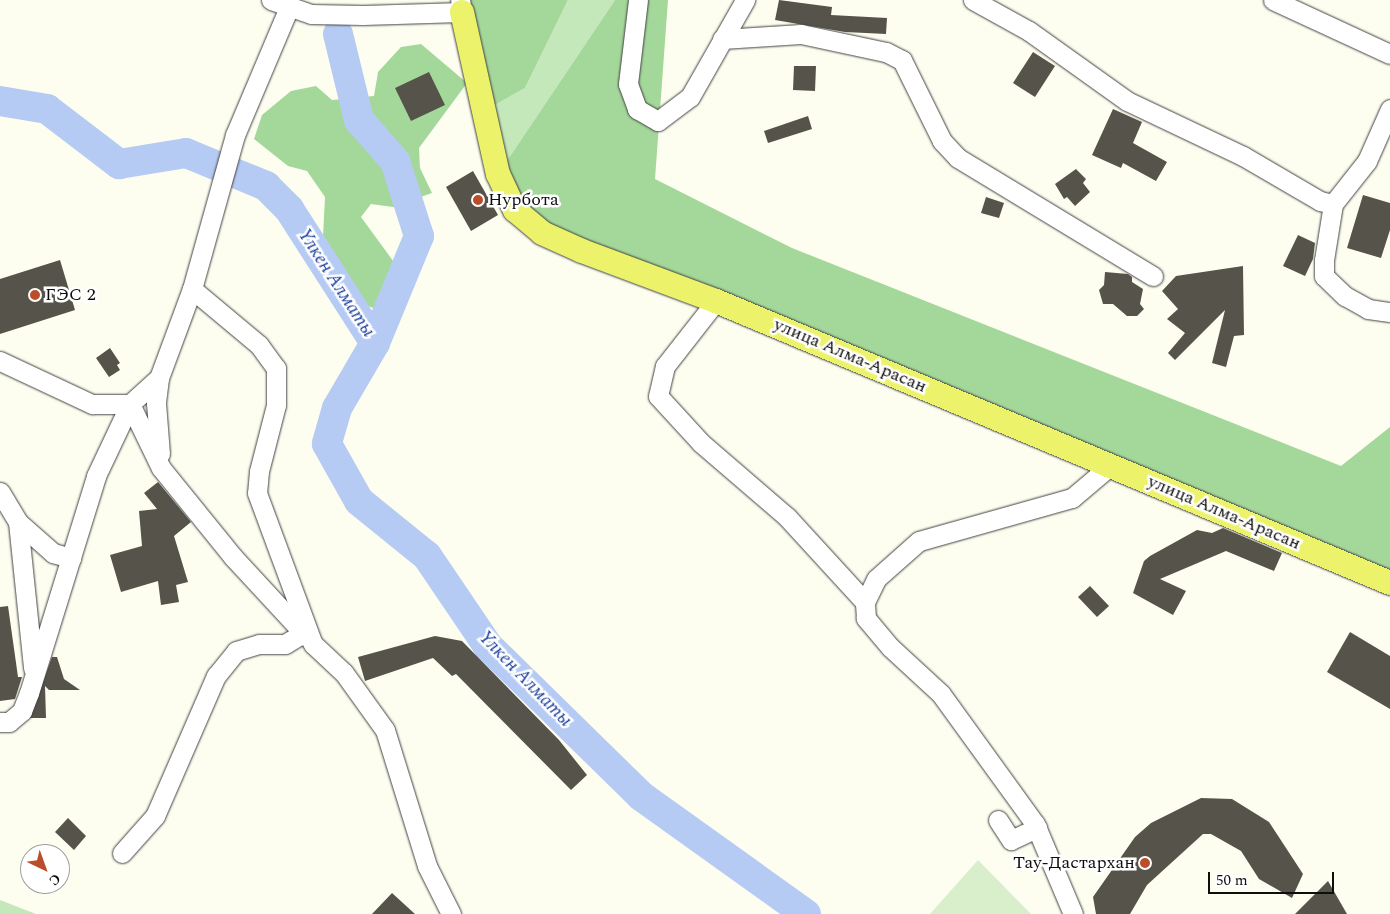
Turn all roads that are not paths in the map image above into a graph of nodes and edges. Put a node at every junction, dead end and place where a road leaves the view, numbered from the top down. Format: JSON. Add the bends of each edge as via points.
{"nodes":[{"id":1,"x":271,"y":0,"type":"edge"},
{"id":2,"x":638,"y":0,"type":"edge"},
{"id":3,"x":745,"y":0,"type":"edge"},
{"id":4,"x":973,"y":0,"type":"edge"},
{"id":5,"x":1273,"y":0,"type":"edge"},
{"id":6,"x":461,"y":6,"type":"edge"},
{"id":7,"x":289,"y":7,"type":"junction"},
{"id":8,"x":722,"y":39,"type":"junction"},
{"id":9,"x":1390,"y":54,"type":"edge"},
{"id":10,"x":1390,"y":108,"type":"edge"},
{"id":11,"x":1333,"y":204,"type":"junction"},
{"id":12,"x":1153,"y":276,"type":"dead end"},
{"id":13,"x":192,"y":288,"type":"junction"},
{"id":14,"x":716,"y":300,"type":"junction"},
{"id":15,"x":1390,"y":312,"type":"edge"},
{"id":16,"x":0,"y":360,"type":"edge"},
{"id":17,"x":159,"y":378,"type":"junction"},
{"id":18,"x":130,"y":404,"type":"junction"},
{"id":19,"x":1111,"y":465,"type":"junction"},
{"id":20,"x":162,"y":468,"type":"junction"},
{"id":21,"x":0,"y":492,"type":"edge"},
{"id":22,"x":18,"y":522,"type":"junction"},
{"id":23,"x":71,"y":558,"type":"junction"},
{"id":24,"x":1390,"y":583,"type":"edge"},
{"id":25,"x":865,"y":602,"type":"junction"},
{"id":26,"x":308,"y":639,"type":"junction"},
{"id":27,"x":34,"y":677,"type":"junction"},
{"id":28,"x":0,"y":722,"type":"edge"},
{"id":29,"x":998,"y":820,"type":"dead end"},
{"id":30,"x":1037,"y":828,"type":"junction"},
{"id":31,"x":122,"y":853,"type":"dead end"},
{"id":32,"x":451,"y":914,"type":"edge"},
{"id":33,"x":1073,"y":914,"type":"edge"}],
"edges":[{"from":1,"to":7,"type":"street"},
{"from":2,"to":8,"type":"street","via":[[628,84],[636,109],[658,121],[690,97]]},
{"from":3,"to":8,"type":"street"},
{"from":4,"to":11,"type":"street","via":[[1029,31],[1127,101],[1243,156],[1320,200]]},
{"from":5,"to":9,"type":"street"},
{"from":6,"to":7,"type":"street","via":[[363,15],[312,14]]},
{"from":6,"to":14,"type":"main road","name":"улица Алма-Арасан","via":[[498,174],[515,210],[526,223],[564,244]]},
{"from":7,"to":13,"type":"street","via":[[235,135]]},
{"from":8,"to":12,"type":"street","via":[[801,34],[877,50],[902,60],[942,141],[958,158]]},
{"from":10,"to":11,"type":"street","via":[[1367,160]]},
{"from":11,"to":15,"type":"street","via":[[1324,276],[1345,296],[1368,309]]},
{"from":13,"to":17,"type":"street"},
{"from":13,"to":26,"type":"street","via":[[232,318],[260,345],[276,368],[276,405],[259,471],[258,493]]},
{"from":14,"to":19,"type":"main road","name":"улица Алма-Арасан"},
{"from":14,"to":25,"type":"street","via":[[665,366],[658,396],[701,443],[787,517]]},
{"from":16,"to":18,"type":"street","via":[[92,404]]},
{"from":17,"to":18,"type":"street"},
{"from":17,"to":20,"type":"street","via":[[156,403]]},
{"from":18,"to":20,"type":"street"},
{"from":18,"to":23,"type":"street","via":[[96,476]]},
{"from":19,"to":24,"type":"main road","name":"улица Алма-Арасан"},
{"from":19,"to":25,"type":"street","via":[[1072,498],[919,541],[876,579]]},
{"from":20,"to":26,"type":"street","via":[[233,557]]},
{"from":21,"to":22,"type":"street"},
{"from":22,"to":23,"type":"street","via":[[53,553]]},
{"from":22,"to":27,"type":"street"},
{"from":23,"to":27,"type":"street"},
{"from":25,"to":30,"type":"street","via":[[866,618],[890,647],[941,694]]},
{"from":26,"to":31,"type":"street","via":[[236,650],[216,676],[155,816]]},
{"from":26,"to":32,"type":"street","via":[[344,673],[385,730],[427,866]]},
{"from":27,"to":28,"type":"street","via":[[22,711],[9,722]]},
{"from":29,"to":30,"type":"street","via":[[1011,840]]},
{"from":30,"to":33,"type":"street"}]}
